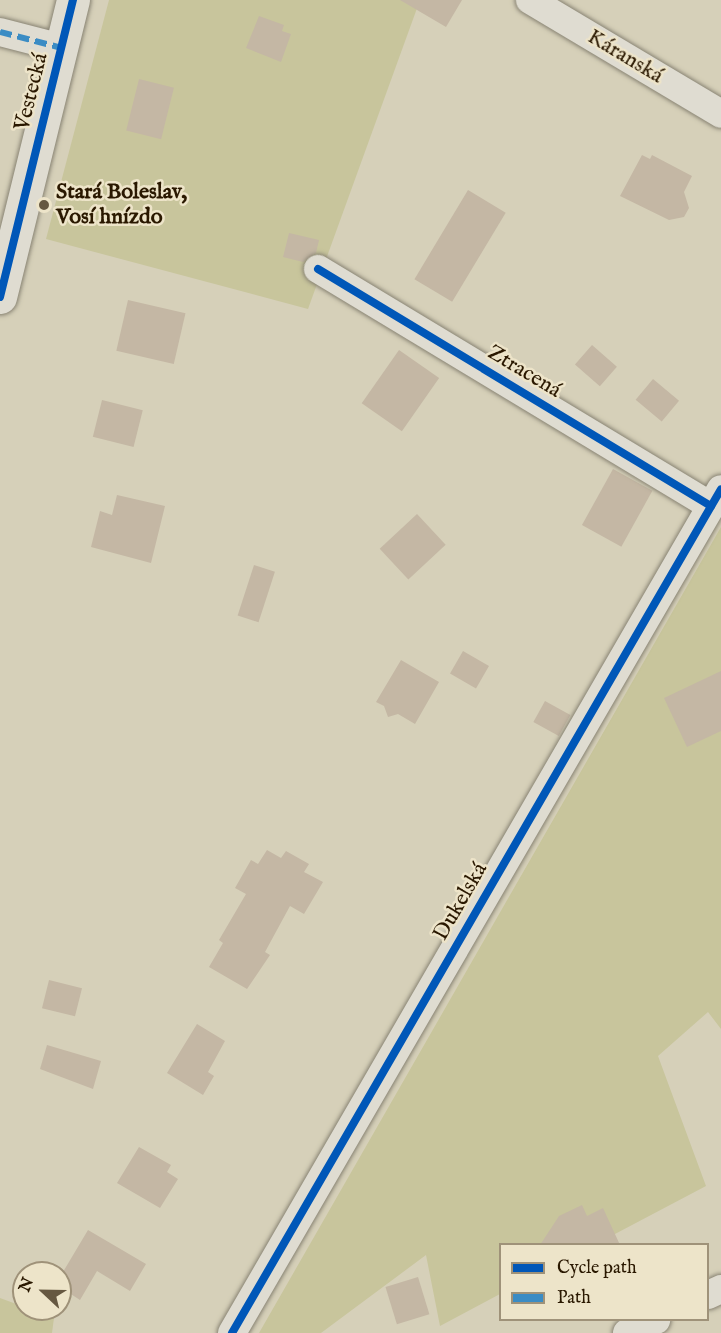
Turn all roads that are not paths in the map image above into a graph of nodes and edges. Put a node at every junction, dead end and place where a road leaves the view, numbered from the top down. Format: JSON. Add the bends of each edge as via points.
{"nodes":[{"id":1,"x":73,"y":0,"type":"edge"},
{"id":2,"x":530,"y":0,"type":"edge"},
{"id":3,"x":0,"y":32,"type":"edge"},
{"id":4,"x":62,"y":48,"type":"junction"},
{"id":5,"x":721,"y":114,"type":"edge"},
{"id":6,"x":318,"y":269,"type":"dead end"},
{"id":7,"x":0,"y":297,"type":"edge"},
{"id":8,"x":716,"y":497,"type":"edge"},
{"id":9,"x":654,"y":1321,"type":"edge"},
{"id":10,"x":232,"y":1333,"type":"edge"},
{"id":11,"x":627,"y":1333,"type":"edge"}],
"edges":[{"from":1,"to":4,"type":"street","name":"Vestecká"},
{"from":2,"to":5,"type":"street","name":"Káranská"},
{"from":3,"to":4,"type":"street"},
{"from":4,"to":7,"type":"street","name":"Vestecká"},
{"from":6,"to":8,"type":"street","name":"Ztracená"},
{"from":8,"to":10,"type":"street","name":"Dukelská"},
{"from":9,"to":11,"type":"street"}]}
